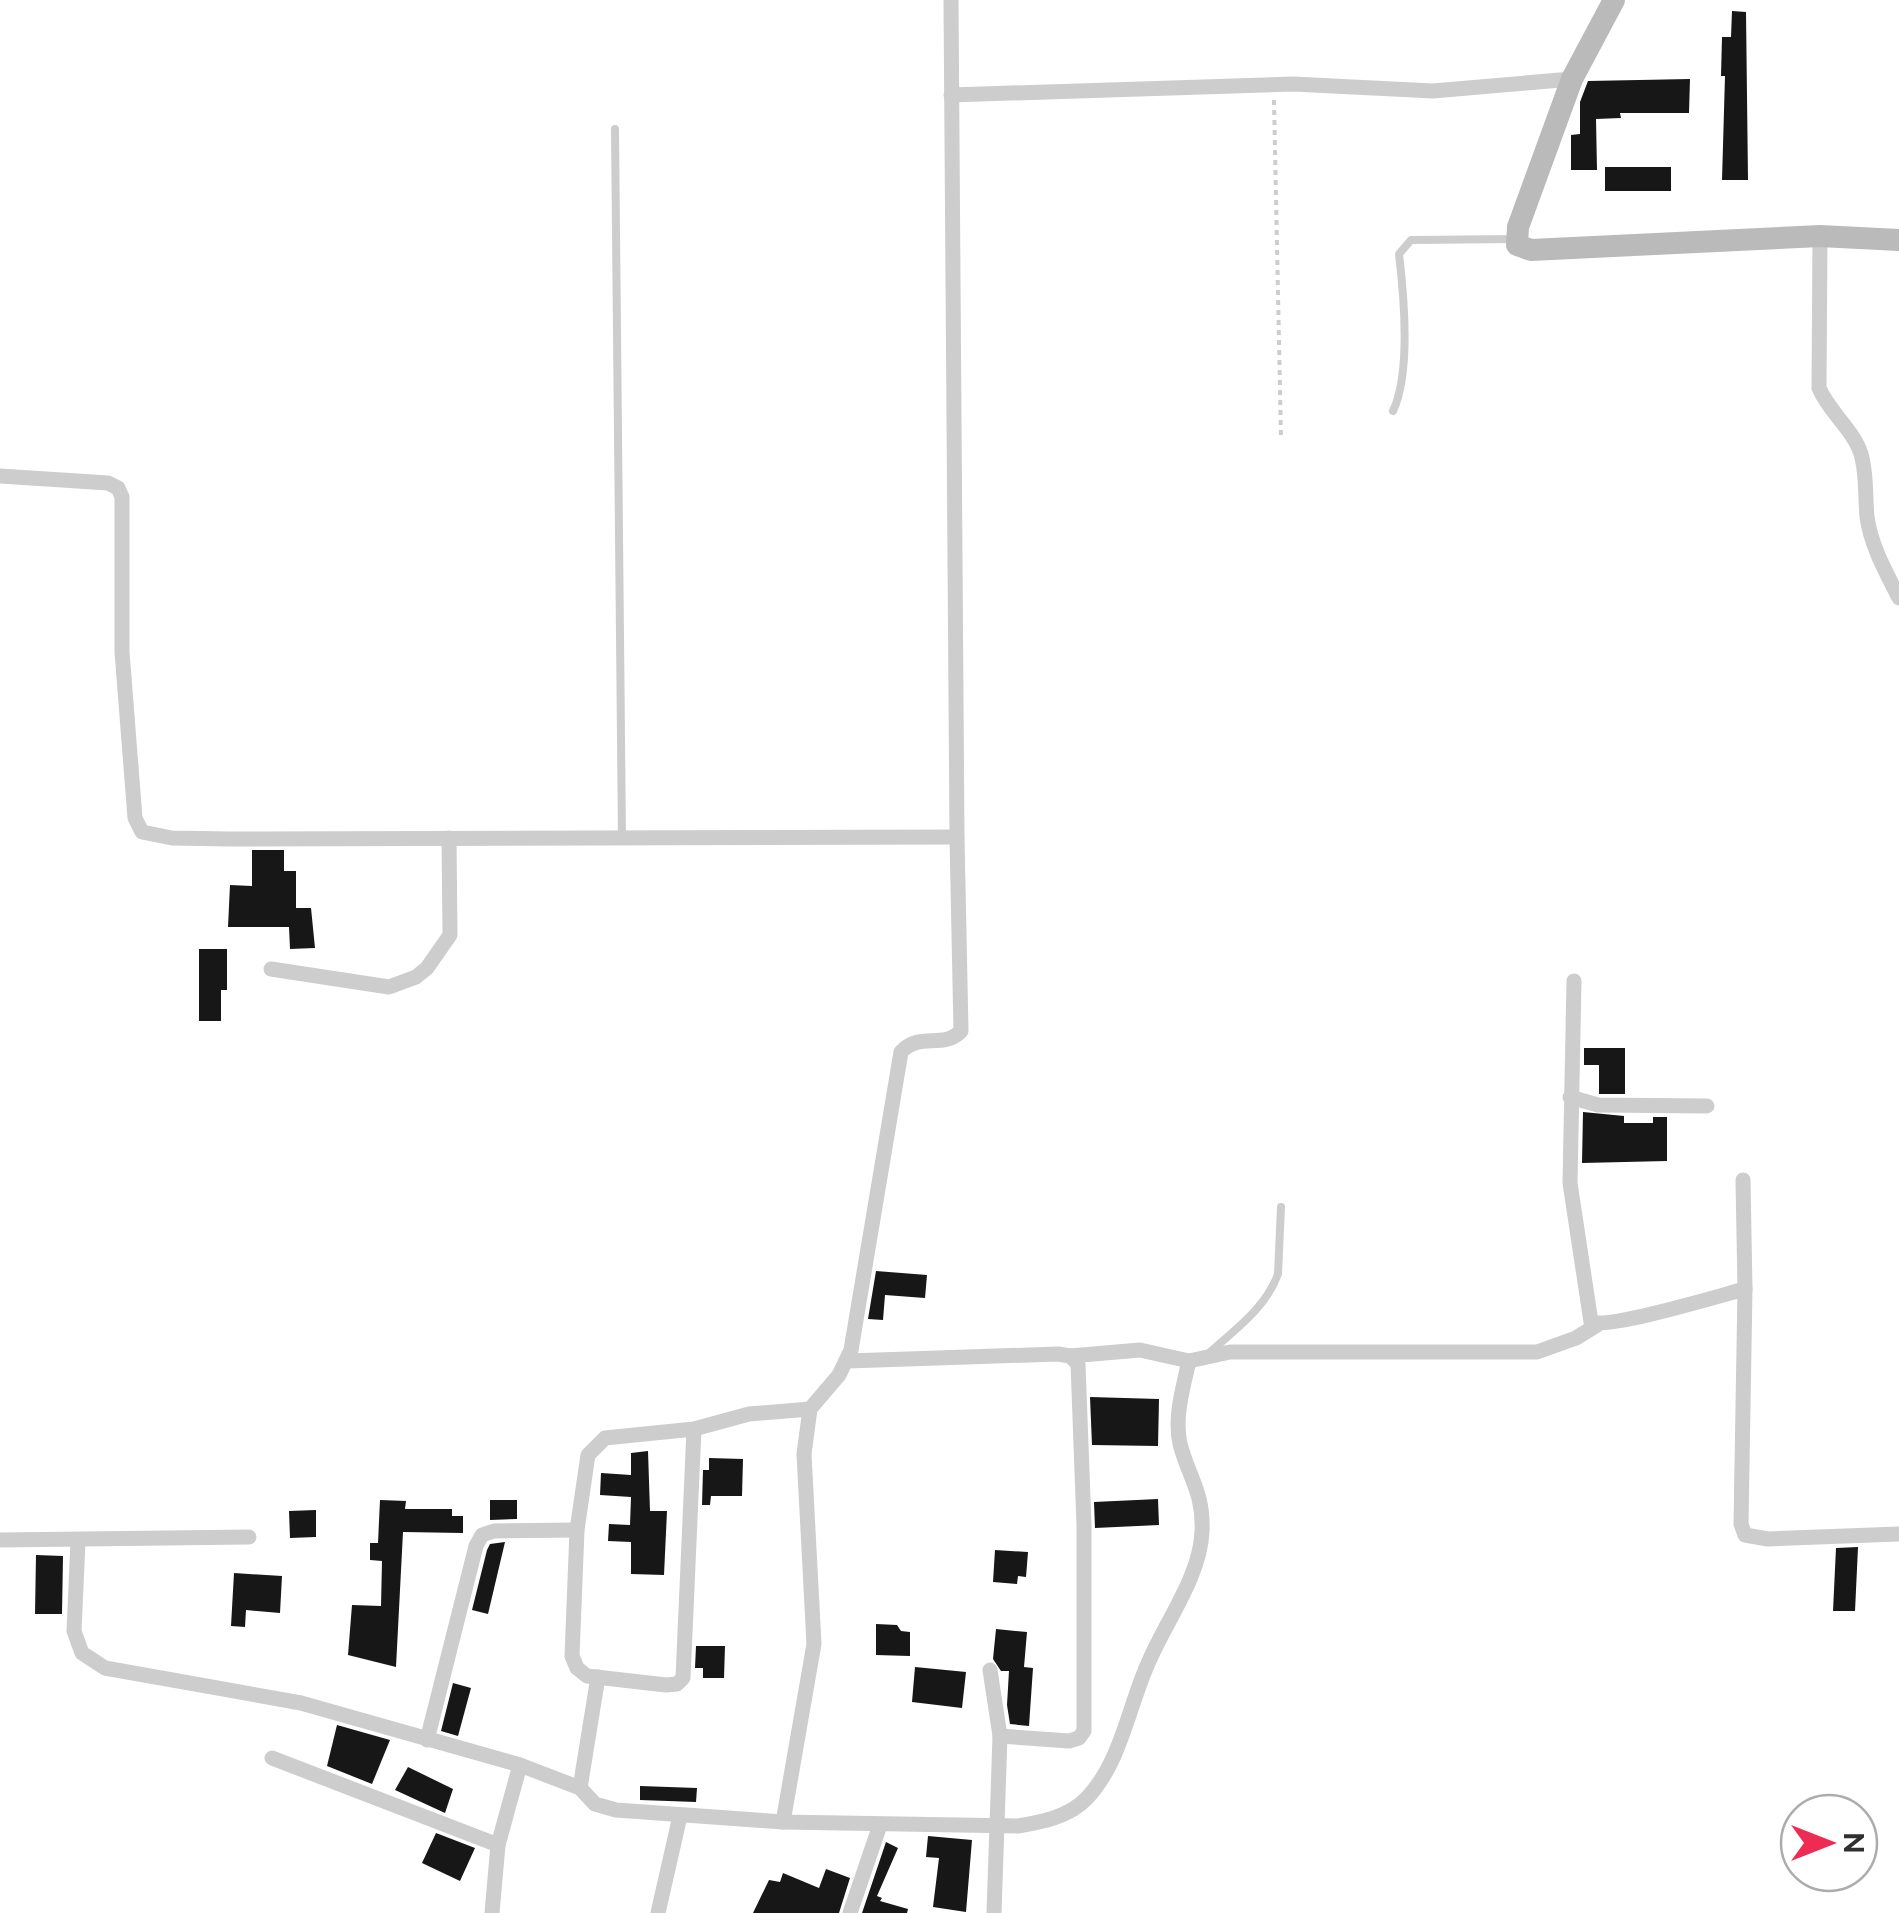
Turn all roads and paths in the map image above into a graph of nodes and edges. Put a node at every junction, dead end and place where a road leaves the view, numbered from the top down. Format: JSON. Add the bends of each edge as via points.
{"nodes":[{"id":1,"x":951,"y":0,"type":"edge"},
{"id":2,"x":1614,"y":0,"type":"edge"},
{"id":3,"x":1572,"y":79,"type":"junction"},
{"id":4,"x":1273,"y":85,"type":"junction"},
{"id":5,"x":952,"y":95,"type":"junction"},
{"id":6,"x":615,"y":130,"type":"dead end"},
{"id":7,"x":1820,"y":236,"type":"junction"},
{"id":8,"x":1515,"y":238,"type":"junction"},
{"id":9,"x":1899,"y":240,"type":"edge"},
{"id":10,"x":1394,"y":411,"type":"dead end"},
{"id":11,"x":1281,"y":438,"type":"dead end"},
{"id":12,"x":0,"y":476,"type":"edge"},
{"id":13,"x":1899,"y":598,"type":"edge"},
{"id":14,"x":957,"y":837,"type":"junction"},
{"id":15,"x":449,"y":838,"type":"junction"},
{"id":16,"x":622,"y":839,"type":"junction"},
{"id":17,"x":272,"y":970,"type":"dead end"},
{"id":18,"x":1574,"y":981,"type":"dead end"},
{"id":19,"x":1570,"y":1097,"type":"junction"},
{"id":20,"x":1707,"y":1106,"type":"dead end"},
{"id":21,"x":1743,"y":1180,"type":"dead end"},
{"id":22,"x":1281,"y":1207,"type":"dead end"},
{"id":23,"x":1745,"y":1289,"type":"junction"},
{"id":24,"x":1598,"y":1324,"type":"junction"},
{"id":25,"x":1070,"y":1356,"type":"junction"},
{"id":26,"x":1206,"y":1356,"type":"junction"},
{"id":27,"x":1188,"y":1361,"type":"junction"},
{"id":28,"x":848,"y":1362,"type":"junction"},
{"id":29,"x":810,"y":1409,"type":"junction"},
{"id":30,"x":694,"y":1428,"type":"junction"},
{"id":31,"x":578,"y":1530,"type":"junction"},
{"id":32,"x":1899,"y":1534,"type":"edge"},
{"id":33,"x":250,"y":1537,"type":"dead end"},
{"id":34,"x":0,"y":1540,"type":"edge"},
{"id":35,"x":78,"y":1541,"type":"junction"},
{"id":36,"x":990,"y":1670,"type":"dead end"},
{"id":37,"x":598,"y":1677,"type":"junction"},
{"id":38,"x":1000,"y":1736,"type":"junction"},
{"id":39,"x":427,"y":1740,"type":"junction"},
{"id":40,"x":272,"y":1758,"type":"dead end"},
{"id":41,"x":520,"y":1765,"type":"junction"},
{"id":42,"x":580,"y":1788,"type":"junction"},
{"id":43,"x":680,"y":1816,"type":"junction"},
{"id":44,"x":782,"y":1822,"type":"junction"},
{"id":45,"x":880,"y":1824,"type":"junction"},
{"id":46,"x":996,"y":1828,"type":"junction"},
{"id":47,"x":498,"y":1844,"type":"junction"},
{"id":48,"x":492,"y":1913,"type":"edge"},
{"id":49,"x":658,"y":1913,"type":"edge"},
{"id":50,"x":850,"y":1913,"type":"edge"},
{"id":51,"x":994,"y":1913,"type":"edge"}],
"edges":[{"from":1,"to":5,"type":"street"},
{"from":2,"to":3,"type":"main road"},
{"from":3,"to":4,"type":"street","via":[[1433,90]]},
{"from":3,"to":8,"type":"main road"},
{"from":4,"to":5,"type":"street"},
{"from":4,"to":11,"type":"path"},
{"from":5,"to":14,"type":"street"},
{"from":6,"to":16,"type":"lane"},
{"from":7,"to":8,"type":"main road","via":[[1531,250]]},
{"from":7,"to":9,"type":"main road"},
{"from":7,"to":13,"type":"street","via":[[1819,388],[1860,454],[1868,522]]},
{"from":8,"to":10,"type":"lane","via":[[1411,240],[1399,254],[1403,346]]},
{"from":12,"to":15,"type":"street","via":[[108,483],[122,496],[122,652],[135,818],[142,832],[210,839]]},
{"from":14,"to":16,"type":"street"},
{"from":14,"to":28,"type":"street","via":[[961,1032],[949,1040],[914,1041],[900,1052]]},
{"from":15,"to":16,"type":"street"},
{"from":15,"to":17,"type":"street","via":[[450,935],[416,977],[389,987]]},
{"from":18,"to":19,"type":"street"},
{"from":19,"to":20,"type":"street","via":[[1598,1105]]},
{"from":19,"to":24,"type":"street","via":[[1570,1183],[1588,1315]]},
{"from":21,"to":23,"type":"street"},
{"from":22,"to":26,"type":"lane","via":[[1274,1284]]},
{"from":23,"to":24,"type":"street"},
{"from":23,"to":32,"type":"street","via":[[1745,1534]]},
{"from":24,"to":26,"type":"street","via":[[1537,1352]]},
{"from":25,"to":27,"type":"street","via":[[1140,1350]]},
{"from":25,"to":28,"type":"street"},
{"from":25,"to":38,"type":"street","via":[[1080,1372],[1084,1730],[1068,1741]]},
{"from":26,"to":27,"type":"street"},
{"from":27,"to":46,"type":"street","via":[[1178,1426],[1200,1493],[1200,1548],[1193,1567],[1121,1738],[1088,1798],[1045,1821]]},
{"from":28,"to":29,"type":"street"},
{"from":29,"to":30,"type":"street","via":[[739,1415]]},
{"from":29,"to":44,"type":"street","via":[[804,1454],[814,1644]]},
{"from":30,"to":31,"type":"street","via":[[605,1438],[594,1446]]},
{"from":30,"to":37,"type":"street","via":[[683,1678],[666,1685]]},
{"from":31,"to":37,"type":"street","via":[[572,1656],[576,1668]]},
{"from":31,"to":39,"type":"street","via":[[482,1535]]},
{"from":33,"to":35,"type":"street"},
{"from":34,"to":35,"type":"street"},
{"from":35,"to":39,"type":"street","via":[[74,1631],[82,1652],[105,1668],[301,1703]]},
{"from":36,"to":38,"type":"street"},
{"from":37,"to":42,"type":"street"},
{"from":38,"to":46,"type":"street"},
{"from":39,"to":41,"type":"street"},
{"from":40,"to":47,"type":"street"},
{"from":41,"to":42,"type":"street"},
{"from":41,"to":47,"type":"street"},
{"from":42,"to":43,"type":"street","via":[[595,1804],[616,1810]]},
{"from":43,"to":44,"type":"street"},
{"from":43,"to":49,"type":"street"},
{"from":44,"to":45,"type":"street"},
{"from":45,"to":46,"type":"street"},
{"from":45,"to":50,"type":"street"},
{"from":46,"to":51,"type":"street"},
{"from":47,"to":48,"type":"street"}]}
